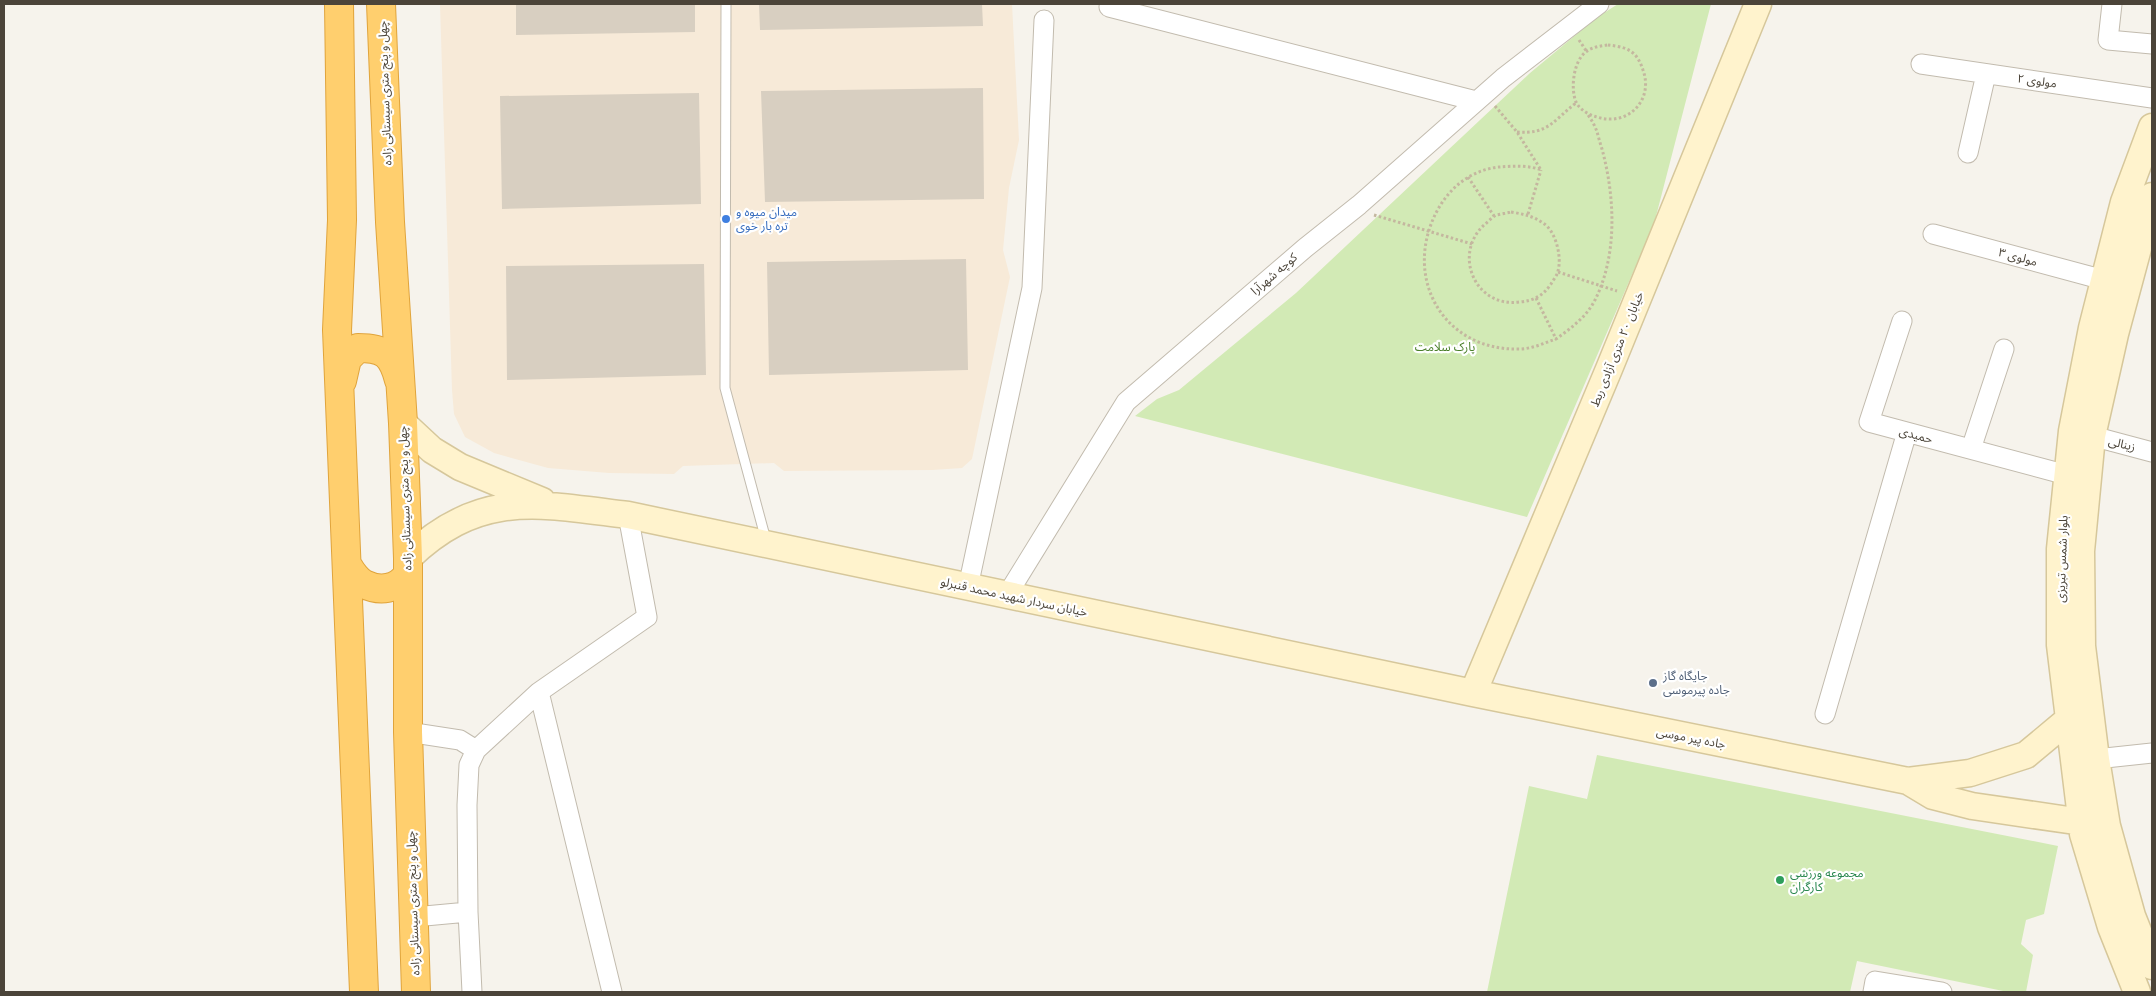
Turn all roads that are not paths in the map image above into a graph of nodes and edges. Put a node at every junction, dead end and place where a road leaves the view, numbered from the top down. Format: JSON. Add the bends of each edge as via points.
{"nodes":[{"id":1,"x":339,"y":4,"type":"edge"},
{"id":2,"x":381,"y":4,"type":"edge"},
{"id":3,"x":726,"y":4,"type":"edge"},
{"id":4,"x":1599,"y":4,"type":"edge"},
{"id":5,"x":1758,"y":4,"type":"edge"},
{"id":6,"x":2112,"y":4,"type":"edge"},
{"id":7,"x":1108,"y":7,"type":"dead end"},
{"id":8,"x":1044,"y":20,"type":"dead end"},
{"id":9,"x":2152,"y":44,"type":"edge"},
{"id":10,"x":1921,"y":64,"type":"dead end"},
{"id":11,"x":1986,"y":74,"type":"junction"},
{"id":12,"x":1480,"y":97,"type":"junction"},
{"id":13,"x":2152,"y":98,"type":"edge"},
{"id":14,"x":2152,"y":127,"type":"edge"},
{"id":15,"x":1968,"y":154,"type":"dead end"},
{"id":16,"x":2152,"y":196,"type":"edge"},
{"id":17,"x":1932,"y":234,"type":"dead end"},
{"id":18,"x":2104,"y":280,"type":"junction"},
{"id":19,"x":1902,"y":320,"type":"dead end"},
{"id":20,"x":2004,"y":349,"type":"dead end"},
{"id":21,"x":400,"y":383,"type":"junction"},
{"id":22,"x":340,"y":392,"type":"junction"},
{"id":23,"x":403,"y":423,"type":"junction"},
{"id":24,"x":1907,"y":432,"type":"junction"},
{"id":25,"x":2092,"y":436,"type":"junction"},
{"id":26,"x":1971,"y":449,"type":"junction"},
{"id":27,"x":2152,"y":452,"type":"edge"},
{"id":28,"x":2067,"y":475,"type":"junction"},
{"id":29,"x":554,"y":506,"type":"junction"},
{"id":30,"x":628,"y":515,"type":"junction"},
{"id":31,"x":768,"y":545,"type":"junction"},
{"id":32,"x":348,"y":566,"type":"junction"},
{"id":33,"x":408,"y":567,"type":"junction"},
{"id":34,"x":968,"y":587,"type":"junction"},
{"id":35,"x":1007,"y":595,"type":"junction"},
{"id":36,"x":539,"y":692,"type":"junction"},
{"id":37,"x":1473,"y":694,"type":"junction"},
{"id":38,"x":1825,"y":714,"type":"dead end"},
{"id":39,"x":2068,"y":720,"type":"junction"},
{"id":40,"x":408,"y":732,"type":"junction"},
{"id":41,"x":476,"y":750,"type":"junction"},
{"id":42,"x":2152,"y":753,"type":"edge"},
{"id":43,"x":2096,"y":759,"type":"junction"},
{"id":44,"x":1908,"y":781,"type":"junction"},
{"id":45,"x":2082,"y":822,"type":"junction"},
{"id":46,"x":468,"y":912,"type":"junction"},
{"id":47,"x":414,"y":917,"type":"junction"},
{"id":48,"x":2152,"y":966,"type":"edge"},
{"id":49,"x":364,"y":992,"type":"edge"},
{"id":50,"x":416,"y":992,"type":"edge"},
{"id":51,"x":472,"y":992,"type":"edge"},
{"id":52,"x":612,"y":992,"type":"edge"},
{"id":53,"x":1873,"y":992,"type":"edge"},
{"id":54,"x":1942,"y":992,"type":"edge"},
{"id":55,"x":2137,"y":992,"type":"edge"}],
"edges":[{"from":1,"to":22,"type":"highway","via":[[342,220],[337,330]]},
{"from":2,"to":21,"type":"highway","name":"چهل و پنج متری سیستانی زاده"},
{"from":3,"to":31,"type":"lane","via":[[725,388]]},
{"from":4,"to":12,"type":"street","name":"کوچه شهرآرا"},
{"from":5,"to":37,"type":"main road","name":"خیابان ۲۰ متری آزادی ربط"},
{"from":6,"to":9,"type":"street","via":[[2108,40]]},
{"from":7,"to":12,"type":"street"},
{"from":8,"to":34,"type":"street","via":[[1032,288]]},
{"from":10,"to":11,"type":"street","name":"مولوی ۲"},
{"from":11,"to":13,"type":"street","name":"مولوی ۲"},
{"from":11,"to":15,"type":"street"},
{"from":12,"to":35,"type":"street","name":"کوچه شهرآرا","via":[[1354,209],[1126,402]]},
{"from":14,"to":18,"type":"main road","name":"بلوار شمس تبریزی","via":[[2124,202]]},
{"from":16,"to":25,"type":"main road","name":"بلوار شمس تبریزی"},
{"from":17,"to":18,"type":"street","name":"مولوی ۳"},
{"from":18,"to":28,"type":"main road","name":"بلوار شمس تبریزی","via":[[2072,431]]},
{"from":19,"to":24,"type":"street","name":"حمیدی","via":[[1869,422]]},
{"from":20,"to":26,"type":"street"},
{"from":21,"to":22,"type":"highway","via":[[394,364],[386,354],[375,348],[358,348],[347,359]]},
{"from":21,"to":23,"type":"highway","name":"چهل و پنج متری سیستانی زاده"},
{"from":22,"to":32,"type":"highway"},
{"from":23,"to":29,"type":"main road","via":[[432,450],[460,467]]},
{"from":23,"to":33,"type":"highway","name":"چهل و پنج متری سیستانی زاده"},
{"from":24,"to":26,"type":"street","name":"حمیدی"},
{"from":24,"to":38,"type":"street"},
{"from":25,"to":27,"type":"street","name":"زینالی"},
{"from":25,"to":43,"type":"main road","name":"بلوار شمس تبریزی","via":[[2081,551],[2082,646]]},
{"from":26,"to":28,"type":"street","name":"حمیدی"},
{"from":28,"to":39,"type":"main road","name":"بلوار شمس تبریزی","via":[[2060,549],[2060,644]]},
{"from":29,"to":30,"type":"main road","name":"خیابان سردار شهید محمد قنبرلو"},
{"from":29,"to":33,"type":"main road","via":[[499,507],[468,517],[426,542]]},
{"from":30,"to":31,"type":"main road","name":"خیابان سردار شهید محمد قنبرلو"},
{"from":30,"to":36,"type":"street","via":[[647,617]]},
{"from":31,"to":34,"type":"main road","name":"خیابان سردار شهید محمد قنبرلو"},
{"from":32,"to":33,"type":"highway","via":[[365,585],[390,589],[402,584]]},
{"from":32,"to":49,"type":"highway"},
{"from":33,"to":40,"type":"highway","name":"چهل و پنج متری سیستانی زاده"},
{"from":34,"to":35,"type":"main road","name":"خیابان سردار شهید محمد قنبرلو"},
{"from":35,"to":37,"type":"main road","name":"خیابان سردار شهید محمد قنبرلو"},
{"from":36,"to":41,"type":"street"},
{"from":36,"to":52,"type":"street"},
{"from":37,"to":44,"type":"main road","name":"جاده پیر موسی"},
{"from":39,"to":44,"type":"main road","via":[[2026,755],[1970,773]]},
{"from":39,"to":45,"type":"main road","name":"بلوار شمس تبریزی"},
{"from":40,"to":41,"type":"street","via":[[460,740]]},
{"from":40,"to":47,"type":"highway","name":"چهل و پنج متری سیستانی زاده"},
{"from":41,"to":46,"type":"street","via":[[469,765],[467,805]]},
{"from":42,"to":43,"type":"street"},
{"from":43,"to":48,"type":"main road","name":"بلوار شمس تبریزی","via":[[2107,826],[2132,916]]},
{"from":44,"to":45,"type":"main road","via":[[1933,796],[1972,806]]},
{"from":45,"to":55,"type":"main road","name":"بلوار شمس تبریزی","via":[[2111,927]]},
{"from":46,"to":47,"type":"street"},
{"from":46,"to":51,"type":"street"},
{"from":47,"to":50,"type":"highway","name":"چهل و پنج متری سیستانی زاده"},
{"from":53,"to":54,"type":"street","via":[[1875,981]]}]}
